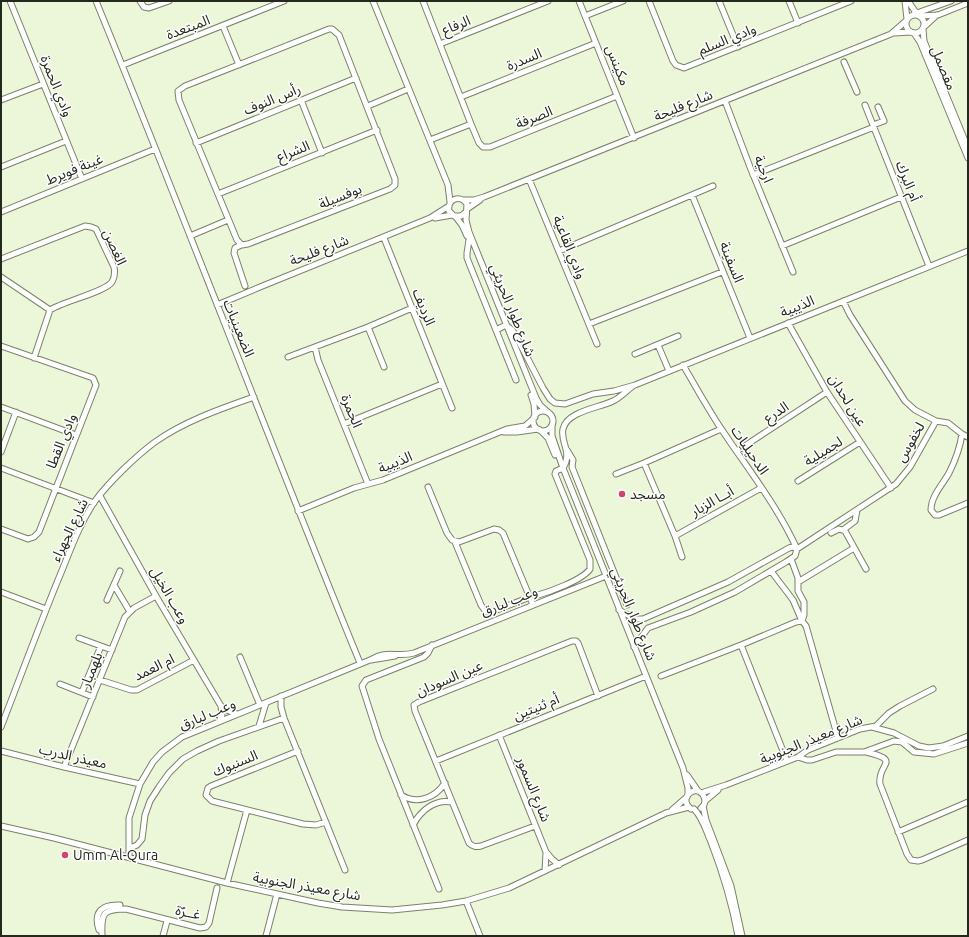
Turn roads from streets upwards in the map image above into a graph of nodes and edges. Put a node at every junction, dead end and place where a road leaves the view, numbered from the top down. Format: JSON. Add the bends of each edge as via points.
{"nodes":[{"id":1,"x":10,"y":1,"type":"edge"},
{"id":2,"x":96,"y":1,"type":"edge"},
{"id":3,"x":140,"y":1,"type":"edge"},
{"id":4,"x":169,"y":1,"type":"edge"},
{"id":5,"x":284,"y":1,"type":"edge"},
{"id":6,"x":373,"y":1,"type":"edge"},
{"id":7,"x":423,"y":1,"type":"edge"},
{"id":8,"x":548,"y":1,"type":"edge"},
{"id":9,"x":579,"y":1,"type":"edge"},
{"id":10,"x":623,"y":1,"type":"edge"},
{"id":11,"x":649,"y":1,"type":"edge"},
{"id":12,"x":719,"y":1,"type":"edge"},
{"id":13,"x":789,"y":1,"type":"edge"},
{"id":14,"x":852,"y":1,"type":"edge"},
{"id":15,"x":906,"y":1,"type":"edge"},
{"id":16,"x":951,"y":1,"type":"edge"},
{"id":17,"x":968,"y":3,"type":"edge"},
{"id":18,"x":916,"y":15,"type":"junction"},
{"id":19,"x":938,"y":15,"type":"junction"},
{"id":20,"x":585,"y":16,"type":"junction"},
{"id":21,"x":906,"y":20,"type":"junction"},
{"id":22,"x":798,"y":23,"type":"junction"},
{"id":23,"x":223,"y":26,"type":"junction"},
{"id":24,"x":923,"y":28,"type":"junction"},
{"id":25,"x":912,"y":33,"type":"junction"},
{"id":26,"x":891,"y":34,"type":"junction"},
{"id":27,"x":596,"y":43,"type":"junction"},
{"id":28,"x":440,"y":44,"type":"junction"},
{"id":29,"x":738,"y":47,"type":"junction"},
{"id":30,"x":844,"y":62,"type":"dead end"},
{"id":31,"x":123,"y":65,"type":"junction"},
{"id":32,"x":239,"y":65,"type":"junction"},
{"id":33,"x":356,"y":78,"type":"junction"},
{"id":34,"x":43,"y":84,"type":"junction"},
{"id":35,"x":408,"y":89,"type":"junction"},
{"id":36,"x":857,"y":92,"type":"dead end"},
{"id":37,"x":617,"y":96,"type":"junction"},
{"id":38,"x":461,"y":98,"type":"junction"},
{"id":39,"x":1,"y":100,"type":"edge"},
{"id":40,"x":301,"y":100,"type":"junction"},
{"id":41,"x":725,"y":101,"type":"junction"},
{"id":42,"x":865,"y":105,"type":"dead end"},
{"id":43,"x":368,"y":106,"type":"junction"},
{"id":44,"x":878,"y":107,"type":"dead end"},
{"id":45,"x":471,"y":124,"type":"junction"},
{"id":46,"x":873,"y":126,"type":"junction"},
{"id":47,"x":377,"y":130,"type":"junction"},
{"id":48,"x":634,"y":138,"type":"junction"},
{"id":49,"x":430,"y":140,"type":"junction"},
{"id":50,"x":66,"y":141,"type":"junction"},
{"id":51,"x":196,"y":143,"type":"junction"},
{"id":52,"x":968,"y":148,"type":"edge"},
{"id":53,"x":155,"y":149,"type":"junction"},
{"id":54,"x":322,"y":153,"type":"junction"},
{"id":55,"x":968,"y":158,"type":"edge"},
{"id":56,"x":1,"y":167,"type":"edge"},
{"id":57,"x":753,"y":175,"type":"junction"},
{"id":58,"x":82,"y":179,"type":"junction"},
{"id":59,"x":529,"y":179,"type":"junction"},
{"id":60,"x":448,"y":185,"type":"junction"},
{"id":61,"x":713,"y":186,"type":"dead end"},
{"id":62,"x":218,"y":194,"type":"junction"},
{"id":63,"x":692,"y":195,"type":"junction"},
{"id":64,"x":484,"y":197,"type":"junction"},
{"id":65,"x":901,"y":197,"type":"junction"},
{"id":66,"x":462,"y":199,"type":"junction"},
{"id":67,"x":450,"y":204,"type":"junction"},
{"id":68,"x":467,"y":211,"type":"junction"},
{"id":69,"x":1,"y":212,"type":"edge"},
{"id":70,"x":454,"y":216,"type":"junction"},
{"id":71,"x":430,"y":218,"type":"junction"},
{"id":72,"x":228,"y":220,"type":"junction"},
{"id":73,"x":190,"y":236,"type":"junction"},
{"id":74,"x":384,"y":238,"type":"junction"},
{"id":75,"x":469,"y":240,"type":"junction"},
{"id":76,"x":241,"y":245,"type":"junction"},
{"id":77,"x":782,"y":246,"type":"junction"},
{"id":78,"x":558,"y":251,"type":"junction"},
{"id":79,"x":968,"y":251,"type":"edge"},
{"id":80,"x":1,"y":259,"type":"edge"},
{"id":81,"x":929,"y":266,"type":"junction"},
{"id":82,"x":722,"y":272,"type":"junction"},
{"id":83,"x":793,"y":272,"type":"dead end"},
{"id":84,"x":1,"y":277,"type":"edge"},
{"id":85,"x":245,"y":286,"type":"dead end"},
{"id":86,"x":843,"y":301,"type":"junction"},
{"id":87,"x":217,"y":305,"type":"junction"},
{"id":88,"x":412,"y":308,"type":"junction"},
{"id":89,"x":50,"y":310,"type":"junction"},
{"id":90,"x":788,"y":323,"type":"junction"},
{"id":91,"x":589,"y":324,"type":"junction"},
{"id":92,"x":505,"y":326,"type":"junction"},
{"id":93,"x":368,"y":327,"type":"junction"},
{"id":94,"x":496,"y":330,"type":"junction"},
{"id":95,"x":678,"y":336,"type":"dead end"},
{"id":96,"x":750,"y":338,"type":"junction"},
{"id":97,"x":597,"y":344,"type":"dead end"},
{"id":98,"x":658,"y":344,"type":"junction"},
{"id":99,"x":1,"y":346,"type":"edge"},
{"id":100,"x":315,"y":347,"type":"junction"},
{"id":101,"x":635,"y":354,"type":"dead end"},
{"id":102,"x":288,"y":357,"type":"dead end"},
{"id":103,"x":34,"y":358,"type":"junction"},
{"id":104,"x":683,"y":365,"type":"junction"},
{"id":105,"x":384,"y":367,"type":"dead end"},
{"id":106,"x":669,"y":371,"type":"junction"},
{"id":107,"x":516,"y":380,"type":"dead end"},
{"id":108,"x":442,"y":384,"type":"junction"},
{"id":109,"x":635,"y":385,"type":"junction"},
{"id":110,"x":614,"y":391,"type":"junction"},
{"id":111,"x":827,"y":392,"type":"junction"},
{"id":112,"x":254,"y":396,"type":"junction"},
{"id":113,"x":617,"y":399,"type":"junction"},
{"id":114,"x":1,"y":407,"type":"edge"},
{"id":115,"x":452,"y":408,"type":"dead end"},
{"id":116,"x":16,"y":412,"type":"junction"},
{"id":117,"x":549,"y":413,"type":"junction"},
{"id":118,"x":535,"y":417,"type":"junction"},
{"id":119,"x":936,"y":421,"type":"junction"},
{"id":120,"x":344,"y":424,"type":"junction"},
{"id":121,"x":552,"y":425,"type":"junction"},
{"id":122,"x":721,"y":429,"type":"junction"},
{"id":123,"x":539,"y":430,"type":"junction"},
{"id":124,"x":501,"y":432,"type":"junction"},
{"id":125,"x":962,"y":434,"type":"junction"},
{"id":126,"x":76,"y":435,"type":"junction"},
{"id":127,"x":968,"y":437,"type":"edge"},
{"id":128,"x":860,"y":442,"type":"junction"},
{"id":129,"x":566,"y":450,"type":"junction"},
{"id":130,"x":737,"y":451,"type":"junction"},
{"id":131,"x":1,"y":452,"type":"edge"},
{"id":132,"x":644,"y":463,"type":"junction"},
{"id":133,"x":1,"y":468,"type":"edge"},
{"id":134,"x":563,"y":468,"type":"junction"},
{"id":135,"x":616,"y":474,"type":"dead end"},
{"id":136,"x":798,"y":481,"type":"dead end"},
{"id":137,"x":368,"y":484,"type":"junction"},
{"id":138,"x":428,"y":487,"type":"dead end"},
{"id":139,"x":55,"y":488,"type":"junction"},
{"id":140,"x":761,"y":488,"type":"junction"},
{"id":141,"x":891,"y":488,"type":"junction"},
{"id":142,"x":571,"y":489,"type":"junction"},
{"id":143,"x":562,"y":492,"type":"junction"},
{"id":144,"x":100,"y":496,"type":"junction"},
{"id":145,"x":968,"y":502,"type":"edge"},
{"id":146,"x":94,"y":503,"type":"junction"},
{"id":147,"x":579,"y":509,"type":"junction"},
{"id":148,"x":857,"y":510,"type":"junction"},
{"id":149,"x":298,"y":511,"type":"junction"},
{"id":150,"x":571,"y":513,"type":"junction"},
{"id":151,"x":836,"y":524,"type":"junction"},
{"id":152,"x":1,"y":528,"type":"edge"},
{"id":153,"x":841,"y":530,"type":"junction"},
{"id":154,"x":831,"y":533,"type":"dead end"},
{"id":155,"x":675,"y":536,"type":"junction"},
{"id":156,"x":455,"y":542,"type":"junction"},
{"id":157,"x":854,"y":548,"type":"junction"},
{"id":158,"x":797,"y":549,"type":"junction"},
{"id":159,"x":682,"y":557,"type":"dead end"},
{"id":160,"x":791,"y":559,"type":"junction"},
{"id":161,"x":866,"y":569,"type":"dead end"},
{"id":162,"x":120,"y":570,"type":"dead end"},
{"id":163,"x":771,"y":571,"type":"junction"},
{"id":164,"x":606,"y":576,"type":"junction"},
{"id":165,"x":798,"y":582,"type":"junction"},
{"id":166,"x":114,"y":585,"type":"junction"},
{"id":167,"x":1,"y":592,"type":"edge"},
{"id":168,"x":156,"y":596,"type":"junction"},
{"id":169,"x":535,"y":596,"type":"dead end"},
{"id":170,"x":525,"y":599,"type":"dead end"},
{"id":171,"x":107,"y":600,"type":"dead end"},
{"id":172,"x":533,"y":605,"type":"junction"},
{"id":173,"x":627,"y":605,"type":"dead end"},
{"id":174,"x":46,"y":610,"type":"junction"},
{"id":175,"x":619,"y":610,"type":"junction"},
{"id":176,"x":130,"y":612,"type":"junction"},
{"id":177,"x":802,"y":621,"type":"junction"},
{"id":178,"x":79,"y":638,"type":"dead end"},
{"id":179,"x":432,"y":645,"type":"junction"},
{"id":180,"x":741,"y":645,"type":"junction"},
{"id":181,"x":101,"y":646,"type":"junction"},
{"id":182,"x":634,"y":648,"type":"junction"},
{"id":183,"x":112,"y":650,"type":"junction"},
{"id":184,"x":240,"y":657,"type":"dead end"},
{"id":185,"x":194,"y":660,"type":"junction"},
{"id":186,"x":360,"y":663,"type":"junction"},
{"id":187,"x":646,"y":676,"type":"junction"},
{"id":188,"x":661,"y":676,"type":"dead end"},
{"id":189,"x":100,"y":680,"type":"junction"},
{"id":190,"x":60,"y":684,"type":"dead end"},
{"id":191,"x":933,"y":689,"type":"dead end"},
{"id":192,"x":82,"y":692,"type":"junction"},
{"id":193,"x":281,"y":696,"type":"junction"},
{"id":194,"x":598,"y":696,"type":"junction"},
{"id":195,"x":93,"y":697,"type":"junction"},
{"id":196,"x":266,"y":703,"type":"junction"},
{"id":197,"x":260,"y":705,"type":"junction"},
{"id":198,"x":221,"y":706,"type":"junction"},
{"id":199,"x":238,"y":714,"type":"junction"},
{"id":200,"x":284,"y":718,"type":"junction"},
{"id":201,"x":220,"y":721,"type":"junction"},
{"id":202,"x":259,"y":726,"type":"junction"},
{"id":203,"x":1,"y":727,"type":"edge"},
{"id":204,"x":872,"y":727,"type":"junction"},
{"id":205,"x":499,"y":735,"type":"junction"},
{"id":206,"x":968,"y":736,"type":"edge"},
{"id":207,"x":838,"y":738,"type":"junction"},
{"id":208,"x":968,"y":743,"type":"edge"},
{"id":209,"x":1,"y":751,"type":"edge"},
{"id":210,"x":298,"y":751,"type":"junction"},
{"id":211,"x":866,"y":752,"type":"junction"},
{"id":212,"x":798,"y":757,"type":"junction"},
{"id":213,"x":436,"y":761,"type":"junction"},
{"id":214,"x":786,"y":761,"type":"junction"},
{"id":215,"x":64,"y":767,"type":"junction"},
{"id":216,"x":683,"y":768,"type":"junction"},
{"id":217,"x":445,"y":782,"type":"junction"},
{"id":218,"x":140,"y":784,"type":"junction"},
{"id":219,"x":726,"y":786,"type":"junction"},
{"id":220,"x":700,"y":792,"type":"junction"},
{"id":221,"x":401,"y":795,"type":"junction"},
{"id":222,"x":687,"y":796,"type":"junction"},
{"id":223,"x":428,"y":798,"type":"junction"},
{"id":224,"x":452,"y":802,"type":"junction"},
{"id":225,"x":968,"y":802,"type":"edge"},
{"id":226,"x":704,"y":803,"type":"junction"},
{"id":227,"x":431,"y":805,"type":"junction"},
{"id":228,"x":691,"y":808,"type":"junction"},
{"id":229,"x":247,"y":810,"type":"junction"},
{"id":230,"x":666,"y":813,"type":"junction"},
{"id":231,"x":326,"y":822,"type":"junction"},
{"id":232,"x":413,"y":825,"type":"junction"},
{"id":233,"x":2,"y":826,"type":"edge"},
{"id":234,"x":536,"y":826,"type":"junction"},
{"id":235,"x":898,"y":832,"type":"junction"},
{"id":236,"x":968,"y":840,"type":"edge"},
{"id":237,"x":130,"y":848,"type":"junction"},
{"id":238,"x":546,"y":852,"type":"junction"},
{"id":239,"x":129,"y":857,"type":"junction"},
{"id":240,"x":559,"y":865,"type":"junction"},
{"id":241,"x":345,"y":870,"type":"dead end"},
{"id":242,"x":545,"y":871,"type":"junction"},
{"id":243,"x":227,"y":883,"type":"junction"},
{"id":244,"x":217,"y":888,"type":"dead end"},
{"id":245,"x":439,"y":889,"type":"dead end"},
{"id":246,"x":276,"y":894,"type":"junction"},
{"id":247,"x":466,"y":901,"type":"junction"},
{"id":248,"x":167,"y":921,"type":"junction"},
{"id":249,"x":102,"y":936,"type":"edge"},
{"id":250,"x":163,"y":936,"type":"edge"},
{"id":251,"x":266,"y":936,"type":"edge"},
{"id":252,"x":480,"y":936,"type":"edge"},
{"id":253,"x":738,"y":936,"type":"edge"},
{"id":254,"x":742,"y":936,"type":"edge"}],
"edges":[{"from":1,"to":34,"type":"street","name":"وادي الحمرة"},
{"from":2,"to":31,"type":"street","name":"الضعينيات"},
{"from":3,"to":4,"type":"street","via":[[144,7],[149,8]]},
{"from":5,"to":23,"type":"street","name":"المبتعدة"},
{"from":6,"to":35,"type":"street"},
{"from":7,"to":28,"type":"street","name":"الصرفة"},
{"from":8,"to":28,"type":"street","name":"الرفاع"},
{"from":9,"to":20,"type":"street","name":"مكينس"},
{"from":10,"to":20,"type":"street"},
{"from":11,"to":29,"type":"street","name":"وادي السلم","via":[[674,61],[680,68],[689,67]]},
{"from":12,"to":29,"type":"street"},
{"from":13,"to":22,"type":"street"},
{"from":14,"to":22,"type":"street","name":"وادي السلم"},
{"from":15,"to":18,"type":"street"},
{"from":15,"to":21,"type":"street"},
{"from":16,"to":18,"type":"street"},
{"from":17,"to":19,"type":"street"},
{"from":18,"to":19,"type":"street"},
{"from":18,"to":21,"type":"street"},
{"from":18,"to":24,"type":"street","via":[[924,22]]},
{"from":19,"to":24,"type":"street"},
{"from":20,"to":27,"type":"street","name":"مكينس"},
{"from":21,"to":25,"type":"street","via":[[907,29]]},
{"from":21,"to":26,"type":"street","name":"شارع فليحة"},
{"from":22,"to":29,"type":"street","name":"وادي السلم"},
{"from":23,"to":31,"type":"street","name":"المبتعدة"},
{"from":23,"to":32,"type":"street"},
{"from":24,"to":25,"type":"street"},
{"from":24,"to":52,"type":"street","name":"مقصمل","via":[[924,41]]},
{"from":25,"to":26,"type":"street","name":"شارع فليحة"},
{"from":25,"to":55,"type":"street","name":"مقصمل","via":[[920,42]]},
{"from":26,"to":41,"type":"street","name":"شارع فليحة"},
{"from":27,"to":37,"type":"street","name":"مكينس"},
{"from":27,"to":38,"type":"street","name":"السدرة"},
{"from":28,"to":38,"type":"street","name":"الصرفة"},
{"from":30,"to":36,"type":"street"},
{"from":31,"to":53,"type":"street","name":"الضعينيات"},
{"from":32,"to":33,"type":"street","name":"بوفسيلة","via":[[332,29],[339,35]]},
{"from":32,"to":51,"type":"street","name":"بوفسيلة","via":[[185,86],[178,92]]},
{"from":33,"to":40,"type":"street","name":"رأس النوف"},
{"from":33,"to":43,"type":"street","name":"بوفسيلة"},
{"from":34,"to":39,"type":"street"},
{"from":34,"to":50,"type":"street","name":"وادي الحمرة"},
{"from":35,"to":43,"type":"street"},
{"from":35,"to":49,"type":"street"},
{"from":37,"to":45,"type":"street","name":"الصرفة","via":[[486,148],[481,145]]},
{"from":37,"to":48,"type":"street","name":"مكينس"},
{"from":38,"to":45,"type":"street","name":"الصرفة"},
{"from":40,"to":51,"type":"street","name":"رأس النوف"},
{"from":40,"to":54,"type":"street"},
{"from":41,"to":48,"type":"street","name":"شارع فليحة"},
{"from":41,"to":57,"type":"street","name":"ارحية"},
{"from":42,"to":46,"type":"street","name":"أم البرك"},
{"from":43,"to":47,"type":"street","name":"بوفسيلة"},
{"from":44,"to":46,"type":"street","via":[[884,121]]},
{"from":45,"to":49,"type":"street"},
{"from":46,"to":57,"type":"street"},
{"from":46,"to":65,"type":"street","name":"أم البرك"},
{"from":47,"to":54,"type":"street","name":"الشراع"},
{"from":47,"to":76,"type":"street","name":"بوفسيلة","via":[[395,179],[393,188]]},
{"from":48,"to":59,"type":"street","name":"شارع فليحة"},
{"from":49,"to":60,"type":"street"},
{"from":50,"to":56,"type":"street"},
{"from":50,"to":58,"type":"street","name":"وادي الحمرة"},
{"from":51,"to":62,"type":"street","name":"بوفسيلة"},
{"from":53,"to":58,"type":"street","name":"غينة فويرط"},
{"from":53,"to":73,"type":"street","name":"الضعينيات"},
{"from":54,"to":62,"type":"street","name":"الشراع"},
{"from":57,"to":77,"type":"street","name":"ارحية"},
{"from":58,"to":69,"type":"street","name":"غينة فويرط"},
{"from":59,"to":64,"type":"street","name":"شارع فليحة"},
{"from":59,"to":78,"type":"street","name":"وادي القاعية"},
{"from":60,"to":66,"type":"street"},
{"from":60,"to":67,"type":"street"},
{"from":61,"to":63,"type":"street"},
{"from":62,"to":72,"type":"street","name":"بوفسيلة"},
{"from":63,"to":78,"type":"street"},
{"from":63,"to":82,"type":"street","name":"السفينة"},
{"from":64,"to":66,"type":"street","name":"شارع فليحة","via":[[474,200]]},
{"from":64,"to":68,"type":"street","name":"شارع فليحة"},
{"from":65,"to":77,"type":"street"},
{"from":65,"to":81,"type":"street","name":"أم البرك"},
{"from":66,"to":67,"type":"street","via":[[455,199]]},
{"from":66,"to":68,"type":"street","via":[[467,204]]},
{"from":67,"to":70,"type":"street","via":[[449,211]]},
{"from":67,"to":71,"type":"street","name":"شارع فليحة"},
{"from":68,"to":70,"type":"street","via":[[461,216]]},
{"from":68,"to":92,"type":"street","name":"شارع طوار الحريثي","via":[[469,232]]},
{"from":70,"to":71,"type":"street","name":"شارع فليحة"},
{"from":70,"to":75,"type":"street","name":"شارع طوار الحريثي"},
{"from":71,"to":74,"type":"street","name":"شارع فليحة"},
{"from":72,"to":73,"type":"street"},
{"from":72,"to":76,"type":"street","name":"بوفسيلة"},
{"from":73,"to":87,"type":"street","name":"الضعينيات"},
{"from":74,"to":87,"type":"street","name":"شارع فليحة"},
{"from":74,"to":88,"type":"street","name":"الرديف"},
{"from":75,"to":92,"type":"street","name":"شارع طوار الحريثي"},
{"from":75,"to":94,"type":"street","via":[[468,258]]},
{"from":76,"to":85,"type":"street","via":[[235,248],[234,253]]},
{"from":77,"to":83,"type":"street","name":"ارحية"},
{"from":78,"to":91,"type":"street","name":"وادي القاعية"},
{"from":79,"to":81,"type":"street","name":"الذيبية"},
{"from":80,"to":89,"type":"street","name":"الغصن","via":[[85,226],[96,229],[114,267],[112,281],[104,288]]},
{"from":81,"to":86,"type":"street","name":"الذيبية"},
{"from":82,"to":91,"type":"street"},
{"from":82,"to":96,"type":"street","name":"السفينة"},
{"from":84,"to":89,"type":"street"},
{"from":86,"to":90,"type":"street","name":"الذيبية"},
{"from":86,"to":119,"type":"street","name":"لخفوس","via":[[905,401],[915,410]]},
{"from":87,"to":112,"type":"street","name":"الضعينيات"},
{"from":88,"to":93,"type":"street"},
{"from":88,"to":108,"type":"street","name":"الرديف"},
{"from":89,"to":103,"type":"street"},
{"from":90,"to":96,"type":"street","name":"الذيبية"},
{"from":90,"to":111,"type":"street","name":"عين لحدان"},
{"from":91,"to":97,"type":"street","name":"وادي القاعية"},
{"from":92,"to":94,"type":"street"},
{"from":92,"to":110,"type":"street","name":"الذيبية","via":[[514,332],[538,380],[552,401],[565,404],[593,394]]},
{"from":92,"to":117,"type":"street","name":"شارع طوار الحريثي","via":[[536,398]]},
{"from":92,"to":118,"type":"street","name":"شارع طوار الحريثي","via":[[533,399]]},
{"from":93,"to":100,"type":"street"},
{"from":93,"to":105,"type":"street"},
{"from":94,"to":107,"type":"street"},
{"from":95,"to":98,"type":"street"},
{"from":96,"to":104,"type":"street","name":"الذيبية"},
{"from":98,"to":101,"type":"street"},
{"from":98,"to":106,"type":"street"},
{"from":99,"to":103,"type":"street","name":"وادي القطا"},
{"from":100,"to":102,"type":"street"},
{"from":100,"to":120,"type":"street","name":"الحمرة"},
{"from":103,"to":126,"type":"street","name":"وادي القطا","via":[[92,378],[96,382],[96,388]]},
{"from":104,"to":106,"type":"street","name":"الذيبية"},
{"from":104,"to":122,"type":"street","name":"الدحيليات"},
{"from":106,"to":109,"type":"street","name":"الذيبية"},
{"from":108,"to":115,"type":"street","name":"الرديف"},
{"from":108,"to":120,"type":"street"},
{"from":109,"to":110,"type":"street","name":"الذيبية"},
{"from":109,"to":113,"type":"street","name":"الذيبية"},
{"from":110,"to":113,"type":"street"},
{"from":111,"to":128,"type":"street","name":"عين لحدان"},
{"from":111,"to":130,"type":"street","name":"الدرع"},
{"from":112,"to":144,"type":"street","name":"شارع الجهراء","via":[[192,421],[162,438],[139,455]]},
{"from":112,"to":149,"type":"street","name":"الضعينيات"},
{"from":113,"to":129,"type":"street","name":"الذيبية","via":[[568,420],[563,433]]},
{"from":114,"to":116,"type":"street"},
{"from":116,"to":126,"type":"street"},
{"from":116,"to":131,"type":"street"},
{"from":117,"to":118,"type":"street","via":[[541,412]]},
{"from":117,"to":121,"type":"street","via":[[553,420]]},
{"from":118,"to":123,"type":"street","via":[[534,423]]},
{"from":118,"to":124,"type":"street","name":"الذيبية","via":[[525,426]]},
{"from":119,"to":125,"type":"street","via":[[948,423]]},
{"from":119,"to":141,"type":"street","name":"لخفوس","via":[[906,473]]},
{"from":120,"to":137,"type":"street","name":"الحمرة"},
{"from":121,"to":123,"type":"street","via":[[546,430]]},
{"from":121,"to":134,"type":"street","name":"شارع طوار الحريثي","via":[[552,436]]},
{"from":122,"to":130,"type":"street","name":"الدحيليات"},
{"from":122,"to":132,"type":"street"},
{"from":123,"to":124,"type":"street","name":"الذيبية"},
{"from":123,"to":134,"type":"street","name":"شارع طوار الحريثي","via":[[548,438]]},
{"from":124,"to":137,"type":"street","name":"الذيبية"},
{"from":125,"to":127,"type":"street"},
{"from":125,"to":145,"type":"street","via":[[956,458],[933,499],[931,510],[935,515],[939,515]]},
{"from":126,"to":139,"type":"street","name":"وادي القطا"},
{"from":128,"to":136,"type":"street","name":"لجميلية"},
{"from":128,"to":141,"type":"street","name":"عين لحدان"},
{"from":129,"to":134,"type":"street","name":"الذيبية"},
{"from":129,"to":173,"type":"street","via":[[574,460],[572,467]]},
{"from":130,"to":140,"type":"street","name":"الدحيليات"},
{"from":132,"to":135,"type":"street"},
{"from":132,"to":155,"type":"street"},
{"from":133,"to":139,"type":"street"},
{"from":134,"to":142,"type":"street","name":"شارع طوار الحريثي"},
{"from":134,"to":143,"type":"street","name":"الذيبية","via":[[555,474]]},
{"from":137,"to":149,"type":"street","name":"الذيبية"},
{"from":138,"to":156,"type":"street","via":[[447,533]]},
{"from":139,"to":146,"type":"street"},
{"from":139,"to":152,"type":"street","name":"وادي القطا","via":[[39,532],[34,537],[28,538]]},
{"from":140,"to":155,"type":"street","name":"أبــا الزبار"},
{"from":140,"to":158,"type":"street","name":"الدحيليات"},
{"from":141,"to":148,"type":"street","name":"لخفوس"},
{"from":142,"to":143,"type":"street"},
{"from":142,"to":147,"type":"street","name":"شارع طوار الحريثي"},
{"from":143,"to":150,"type":"street"},
{"from":144,"to":146,"type":"street","name":"شارع الجهراء"},
{"from":144,"to":168,"type":"street","name":"وعب الخيل"},
{"from":146,"to":174,"type":"street","name":"شارع الجهراء","via":[[76,537]]},
{"from":147,"to":150,"type":"street"},
{"from":147,"to":164,"type":"street","name":"شارع طوار الحريثي"},
{"from":148,"to":151,"type":"street","name":"لخفوس"},
{"from":148,"to":153,"type":"street","via":[[855,521]]},
{"from":149,"to":186,"type":"street","name":"الضعينيات"},
{"from":150,"to":169,"type":"street","via":[[590,560],[590,569],[583,576],[561,587]]},
{"from":151,"to":153,"type":"street"},
{"from":151,"to":158,"type":"street","name":"لخفوس"},
{"from":153,"to":154,"type":"street"},
{"from":153,"to":157,"type":"street"},
{"from":155,"to":159,"type":"street"},
{"from":156,"to":170,"type":"street","via":[[486,612]]},
{"from":156,"to":172,"type":"street","via":[[494,529],[503,533]]},
{"from":157,"to":161,"type":"street"},
{"from":157,"to":165,"type":"street"},
{"from":158,"to":160,"type":"street","name":"لخفوس"},
{"from":158,"to":175,"type":"street","name":"لخفوس","via":[[789,548],[728,582],[643,619],[635,619]]},
{"from":160,"to":163,"type":"street","name":"لخفوس"},
{"from":160,"to":165,"type":"street"},
{"from":162,"to":166,"type":"street"},
{"from":163,"to":177,"type":"street","via":[[793,600]]},
{"from":163,"to":182,"type":"street","name":"لخفوس","via":[[720,599],[648,628]]},
{"from":164,"to":172,"type":"street","name":"وعب لبارق"},
{"from":164,"to":175,"type":"street","name":"شارع طوار الحريثي"},
{"from":165,"to":177,"type":"street","via":[[798,591],[805,607]]},
{"from":166,"to":171,"type":"street"},
{"from":166,"to":176,"type":"street"},
{"from":167,"to":174,"type":"street"},
{"from":168,"to":176,"type":"street"},
{"from":168,"to":185,"type":"street","name":"وعب الخيل"},
{"from":172,"to":179,"type":"street","name":"وعب لبارق"},
{"from":174,"to":203,"type":"street","name":"شارع الجهراء"},
{"from":175,"to":182,"type":"street","name":"شارع طوار الحريثي"},
{"from":176,"to":183,"type":"street","name":"بلهمبار"},
{"from":177,"to":180,"type":"street"},
{"from":177,"to":207,"type":"street","via":[[806,626]]},
{"from":178,"to":181,"type":"street"},
{"from":179,"to":186,"type":"street","name":"وعب لبارق","via":[[411,654]]},
{"from":179,"to":221,"type":"street","via":[[424,657],[366,680],[362,686]]},
{"from":180,"to":188,"type":"street"},
{"from":180,"to":214,"type":"street"},
{"from":181,"to":183,"type":"street"},
{"from":181,"to":192,"type":"street"},
{"from":182,"to":187,"type":"street","name":"شارع طوار الحريثي"},
{"from":183,"to":189,"type":"street","name":"بلهمبار"},
{"from":184,"to":197,"type":"street"},
{"from":185,"to":189,"type":"street","name":"ام العمد","via":[[137,690]]},
{"from":185,"to":198,"type":"street","name":"وعب الخيل"},
{"from":186,"to":193,"type":"street","name":"وعب لبارق"},
{"from":187,"to":194,"type":"street","name":"أم ثنيتين"},
{"from":187,"to":216,"type":"street","name":"شارع طوار الحريثي"},
{"from":189,"to":195,"type":"street","name":"بلهمبار"},
{"from":190,"to":192,"type":"street"},
{"from":191,"to":204,"type":"street","name":"شارع معيذر الجنوبية","via":[[900,706]]},
{"from":192,"to":195,"type":"street"},
{"from":193,"to":196,"type":"street","name":"وعب لبارق"},
{"from":193,"to":200,"type":"street"},
{"from":194,"to":205,"type":"street","name":"أم ثنيتين"},
{"from":194,"to":213,"type":"street","name":"عين السودان","via":[[578,643],[572,641],[416,703],[414,708]]},
{"from":195,"to":215,"type":"street","name":"بلهمبار"},
{"from":196,"to":197,"type":"street","name":"وعب لبارق"},
{"from":196,"to":202,"type":"street"},
{"from":197,"to":199,"type":"street","name":"وعب لبارق"},
{"from":198,"to":199,"type":"street"},
{"from":198,"to":201,"type":"street"},
{"from":199,"to":201,"type":"street","name":"وعب لبارق"},
{"from":200,"to":202,"type":"street"},
{"from":200,"to":210,"type":"street"},
{"from":201,"to":218,"type":"street","name":"وعب لبارق","via":[[172,744],[153,762]]},
{"from":202,"to":237,"type":"street","via":[[197,751],[179,762],[150,801],[144,815],[140,841]]},
{"from":204,"to":206,"type":"street","via":[[929,748],[943,746]]},
{"from":204,"to":207,"type":"street","name":"شارع معيذر الجنوبية"},
{"from":205,"to":213,"type":"street","name":"أم ثنيتين"},
{"from":205,"to":234,"type":"street","name":"شارع السمور"},
{"from":207,"to":212,"type":"street","name":"شارع معيذر الجنوبية","via":[[808,750]]},
{"from":208,"to":211,"type":"street","via":[[928,754],[914,752],[902,742],[894,741]]},
{"from":209,"to":215,"type":"street","name":"معيذر الدرب"},
{"from":210,"to":229,"type":"street","name":"السنبوك","via":[[212,786],[206,791],[212,801]]},
{"from":210,"to":231,"type":"street"},
{"from":211,"to":212,"type":"street","via":[[836,752],[812,760]]},
{"from":211,"to":235,"type":"street","via":[[882,756],[886,760],[880,784]]},
{"from":212,"to":214,"type":"street","name":"شارع معيذر الجنوبية"},
{"from":213,"to":217,"type":"street","name":"عين السودان"},
{"from":214,"to":219,"type":"street","name":"شارع معيذر الجنوبية"},
{"from":215,"to":218,"type":"street","name":"معيذر الدرب"},
{"from":216,"to":220,"type":"street","name":"شارع طوار الحريثي"},
{"from":216,"to":222,"type":"street","name":"شارع طوار الحريثي"},
{"from":217,"to":223,"type":"street","via":[[438,792]]},
{"from":217,"to":224,"type":"street","name":"عين السودان"},
{"from":218,"to":237,"type":"street","name":"وعب لبارق","via":[[129,818]]},
{"from":219,"to":220,"type":"street","name":"شارع معيذر الجنوبية"},
{"from":219,"to":226,"type":"street","name":"شارع معيذر الجنوبية"},
{"from":220,"to":222,"type":"street","via":[[693,791]]},
{"from":220,"to":226,"type":"street","via":[[704,796]]},
{"from":221,"to":223,"type":"street","via":[[420,800]]},
{"from":221,"to":232,"type":"street"},
{"from":222,"to":228,"type":"street","via":[[686,801]]},
{"from":222,"to":230,"type":"street","name":"شارع معيذر الجنوبية"},
{"from":223,"to":227,"type":"street"},
{"from":224,"to":227,"type":"street"},
{"from":224,"to":234,"type":"street","name":"عين السودان","via":[[472,846],[481,846]]},
{"from":225,"to":235,"type":"street"},
{"from":226,"to":228,"type":"street","via":[[699,809]]},
{"from":226,"to":254,"type":"street","via":[[706,820],[731,886]]},
{"from":227,"to":232,"type":"street","via":[[420,813]]},
{"from":228,"to":230,"type":"street","name":"شارع معيذر الجنوبية"},
{"from":228,"to":253,"type":"street","via":[[701,819],[722,872]]},
{"from":229,"to":231,"type":"street","name":"السنبوك","via":[[308,825]]},
{"from":229,"to":243,"type":"street"},
{"from":230,"to":240,"type":"street","name":"شارع معيذر الجنوبية"},
{"from":231,"to":241,"type":"street"},
{"from":232,"to":245,"type":"street"},
{"from":233,"to":239,"type":"street","name":"شارع معيذر الجنوبية"},
{"from":234,"to":238,"type":"street","name":"شارع السمور"},
{"from":235,"to":236,"type":"street","via":[[908,857],[915,861]]},
{"from":237,"to":239,"type":"street","name":"وعب لبارق"},
{"from":238,"to":240,"type":"street","name":"شارع السمور"},
{"from":238,"to":242,"type":"street","name":"شارع السمور"},
{"from":239,"to":243,"type":"street","name":"شارع معيذر الجنوبية"},
{"from":240,"to":242,"type":"street","name":"شارع معيذر الجنوبية"},
{"from":242,"to":247,"type":"street","name":"شارع معيذر الجنوبية","via":[[509,888]]},
{"from":243,"to":246,"type":"street","name":"شارع معيذر الجنوبية"},
{"from":244,"to":248,"type":"street","name":"غــرّة","via":[[206,927]]},
{"from":246,"to":247,"type":"street","name":"شارع معيذر الجنوبية","via":[[318,903],[367,909],[417,909]]},
{"from":246,"to":251,"type":"street"},
{"from":247,"to":252,"type":"street"},
{"from":248,"to":249,"type":"street","name":"غــرّة","via":[[114,908],[102,917]]},
{"from":248,"to":250,"type":"street"}]}
